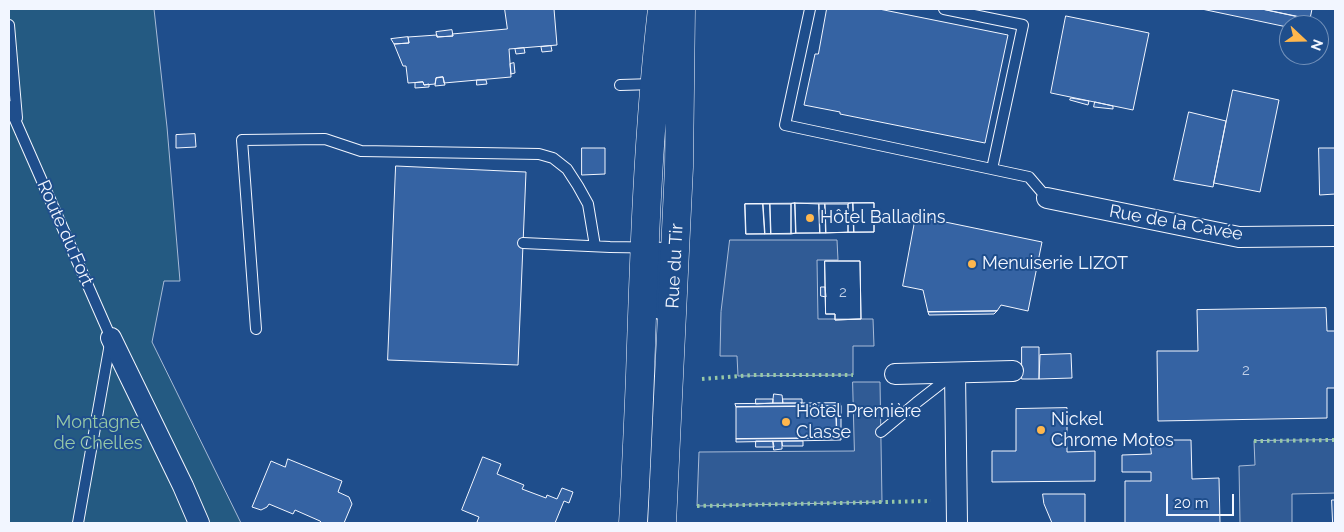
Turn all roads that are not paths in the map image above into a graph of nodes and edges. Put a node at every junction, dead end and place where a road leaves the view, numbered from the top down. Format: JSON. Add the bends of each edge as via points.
{"nodes":[{"id":1,"x":662,"y":9,"type":"edge"},
{"id":2,"x":681,"y":9,"type":"edge"},
{"id":3,"x":810,"y":9,"type":"edge"},
{"id":4,"x":944,"y":9,"type":"edge"},
{"id":5,"x":9,"y":25,"type":"edge"},
{"id":6,"x":667,"y":84,"type":"junction"},
{"id":7,"x":620,"y":85,"type":"dead end"},
{"id":8,"x":9,"y":106,"type":"edge"},
{"id":9,"x":18,"y":129,"type":"junction"},
{"id":10,"x":992,"y":169,"type":"junction"},
{"id":11,"x":1047,"y":198,"type":"joint"},
{"id":12,"x":1335,"y":236,"type":"edge"},
{"id":13,"x":523,"y":243,"type":"dead end"},
{"id":14,"x":595,"y":246,"type":"junction"},
{"id":15,"x":644,"y":248,"type":"junction"},
{"id":16,"x":676,"y":248,"type":"junction"},
{"id":17,"x":256,"y":329,"type":"dead end"},
{"id":18,"x":111,"y":338,"type":"junction"},
{"id":19,"x":1013,"y":371,"type":"dead end"},
{"id":20,"x":955,"y":373,"type":"junction"},
{"id":21,"x":895,"y":374,"type":"dead end"},
{"id":22,"x":640,"y":377,"type":"junction"},
{"id":23,"x":881,"y":432,"type":"dead end"},
{"id":24,"x":666,"y":440,"type":"junction"},
{"id":25,"x":78,"y":523,"type":"edge"},
{"id":26,"x":199,"y":523,"type":"edge"},
{"id":27,"x":633,"y":523,"type":"edge"},
{"id":28,"x":645,"y":523,"type":"edge"},
{"id":29,"x":662,"y":523,"type":"edge"},
{"id":30,"x":957,"y":523,"type":"edge"}],
"edges":[{"from":1,"to":6,"type":"main road","name":"Rue du Tir"},
{"from":2,"to":6,"type":"main road","name":"Rue du Tir"},
{"from":3,"to":10,"type":"lane","via":[[785,125]]},
{"from":4,"to":10,"type":"lane","via":[[1023,25]]},
{"from":5,"to":9,"type":"lane","name":"Route du Fort"},
{"from":6,"to":7,"type":"lane"},
{"from":6,"to":15,"type":"main road","name":"Rue du Tir"},
{"from":6,"to":16,"type":"main road","name":"Rue du Tir","via":[[679,167]]},
{"from":8,"to":9,"type":"lane","name":"Route du Fort"},
{"from":9,"to":18,"type":"lane","name":"Route du Fort"},
{"from":10,"to":11,"type":"lane","via":[[1029,177]]},
{"from":11,"to":12,"type":"street","name":"Rue de la Cavée","via":[[1238,237]]},
{"from":13,"to":14,"type":"lane"},
{"from":14,"to":15,"type":"lane"},
{"from":14,"to":17,"type":"lane","via":[[588,204],[566,168],[553,158],[539,154],[361,151],[325,139],[242,140]]},
{"from":15,"to":16,"type":"lane"},
{"from":15,"to":22,"type":"main road","name":"Rue du Tir"},
{"from":15,"to":24,"type":"street","via":[[660,266],[656,372]]},
{"from":16,"to":24,"type":"main road","name":"Rue du Tir"},
{"from":18,"to":25,"type":"lane"},
{"from":18,"to":26,"type":"street","name":"Route du Fort"},
{"from":19,"to":20,"type":"street"},
{"from":20,"to":21,"type":"street"},
{"from":20,"to":23,"type":"lane"},
{"from":20,"to":30,"type":"street"},
{"from":22,"to":27,"type":"main road","name":"Rue du Tir"},
{"from":22,"to":28,"type":"street","name":"Rue du Tir","via":[[648,436]]},
{"from":24,"to":29,"type":"main road","name":"Rue du Tir"}]}
